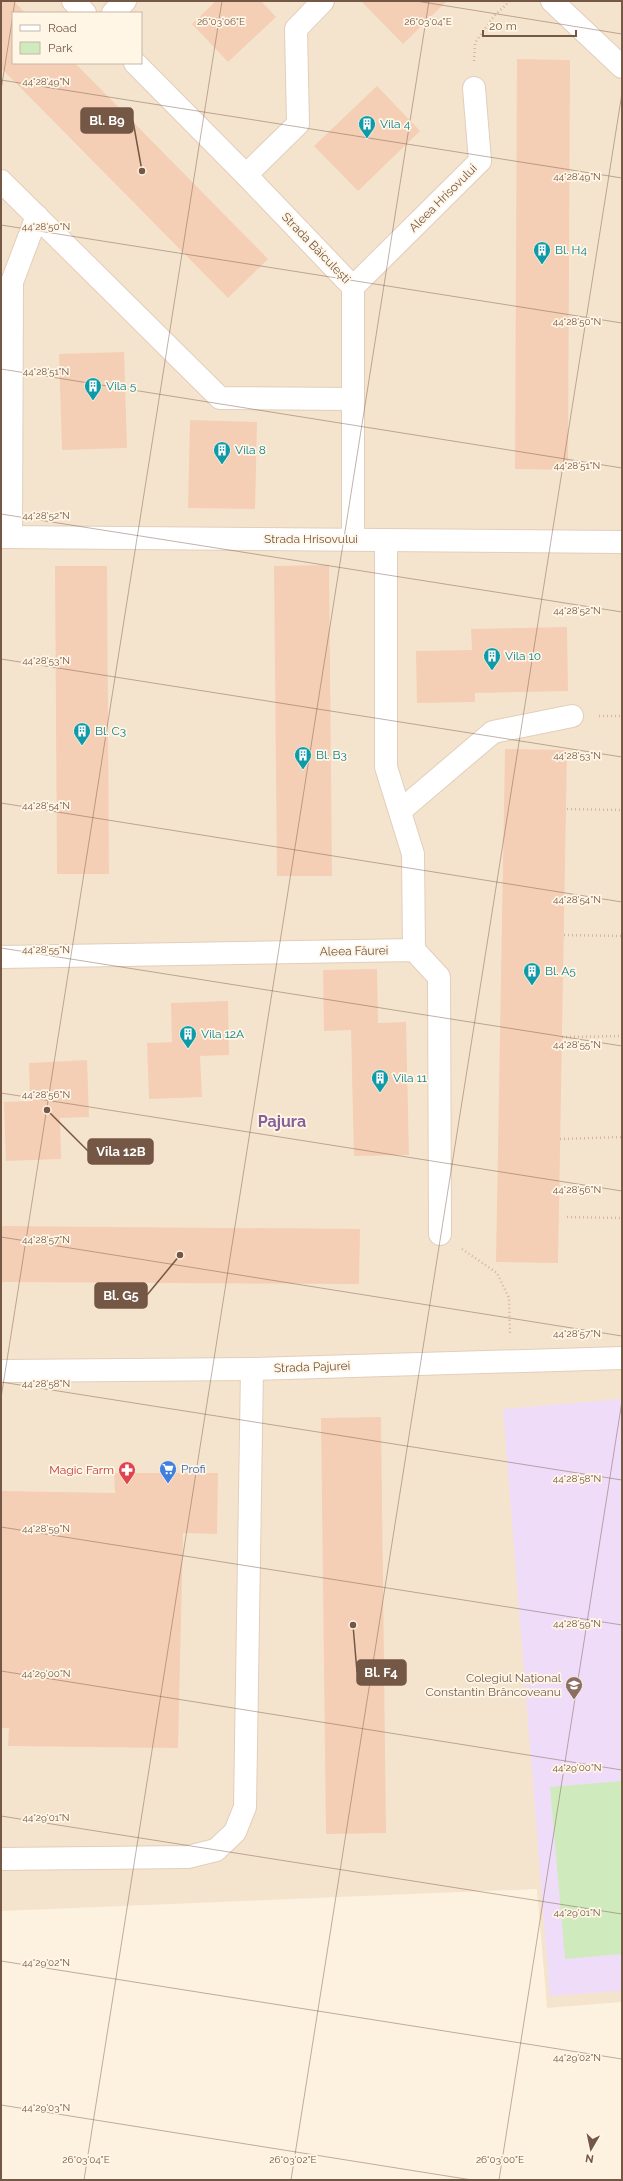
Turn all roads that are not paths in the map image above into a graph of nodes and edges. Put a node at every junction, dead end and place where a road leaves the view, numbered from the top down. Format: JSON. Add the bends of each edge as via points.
{"nodes":[{"id":1,"x":72,"y":1,"type":"edge"},
{"id":2,"x":125,"y":1,"type":"edge"},
{"id":3,"x":323,"y":1,"type":"edge"},
{"id":4,"x":552,"y":1,"type":"edge"},
{"id":5,"x":84,"y":12,"type":"edge"},
{"id":6,"x":114,"y":12,"type":"edge"},
{"id":7,"x":135,"y":64,"type":"edge"},
{"id":8,"x":622,"y":66,"type":"edge"},
{"id":9,"x":474,"y":88,"type":"road end"},
{"id":10,"x":246,"y":175,"type":"junction"},
{"id":11,"x":1,"y":181,"type":"edge"},
{"id":12,"x":37,"y":216,"type":"junction"},
{"id":13,"x":353,"y":287,"type":"junction"},
{"id":14,"x":353,"y":399,"type":"junction"},
{"id":15,"x":6,"y":537,"type":"edge"},
{"id":16,"x":353,"y":540,"type":"junction"},
{"id":17,"x":386,"y":540,"type":"junction"},
{"id":18,"x":622,"y":542,"type":"edge"},
{"id":19,"x":572,"y":716,"type":"dead end"},
{"id":20,"x":400,"y":811,"type":"junction"},
{"id":21,"x":414,"y":950,"type":"junction"},
{"id":22,"x":1,"y":957,"type":"edge"},
{"id":23,"x":440,"y":1234,"type":"road end"},
{"id":24,"x":622,"y":1358,"type":"edge"},
{"id":25,"x":252,"y":1369,"type":"junction"},
{"id":26,"x":1,"y":1371,"type":"edge"},
{"id":27,"x":1,"y":1859,"type":"edge"}],
"edges":[{"from":1,"to":5,"type":"street"},
{"from":2,"to":6,"type":"street"},
{"from":3,"to":10,"type":"street","via":[[296,29],[298,124]]},
{"from":4,"to":8,"type":"street"},
{"from":7,"to":10,"type":"street","name":"Strada Băiculești"},
{"from":9,"to":13,"type":"street","name":"Aleea Hrisovului","via":[[480,161]]},
{"from":10,"to":13,"type":"street","name":"Strada Băiculești"},
{"from":11,"to":12,"type":"street"},
{"from":12,"to":14,"type":"street","via":[[220,398]]},
{"from":12,"to":15,"type":"street","via":[[12,282]]},
{"from":13,"to":14,"type":"street","name":"Strada Băiculești"},
{"from":14,"to":16,"type":"street","name":"Strada Băiculești"},
{"from":15,"to":16,"type":"street","name":"Strada Hrisovului"},
{"from":16,"to":17,"type":"street","name":"Strada Hrisovului"},
{"from":17,"to":18,"type":"street","name":"Strada Hrisovului"},
{"from":17,"to":20,"type":"street","via":[[386,767]]},
{"from":19,"to":20,"type":"street","via":[[494,732]]},
{"from":20,"to":21,"type":"street","via":[[412,854]]},
{"from":21,"to":22,"type":"street","name":"Aleea Făurei"},
{"from":21,"to":23,"type":"street","via":[[439,977]]},
{"from":24,"to":25,"type":"street","name":"Strada Pajurei"},
{"from":25,"to":26,"type":"street","name":"Strada Pajurei"},
{"from":25,"to":27,"type":"street","via":[[245,1807],[235,1832],[216,1850],[188,1858]]}]}
